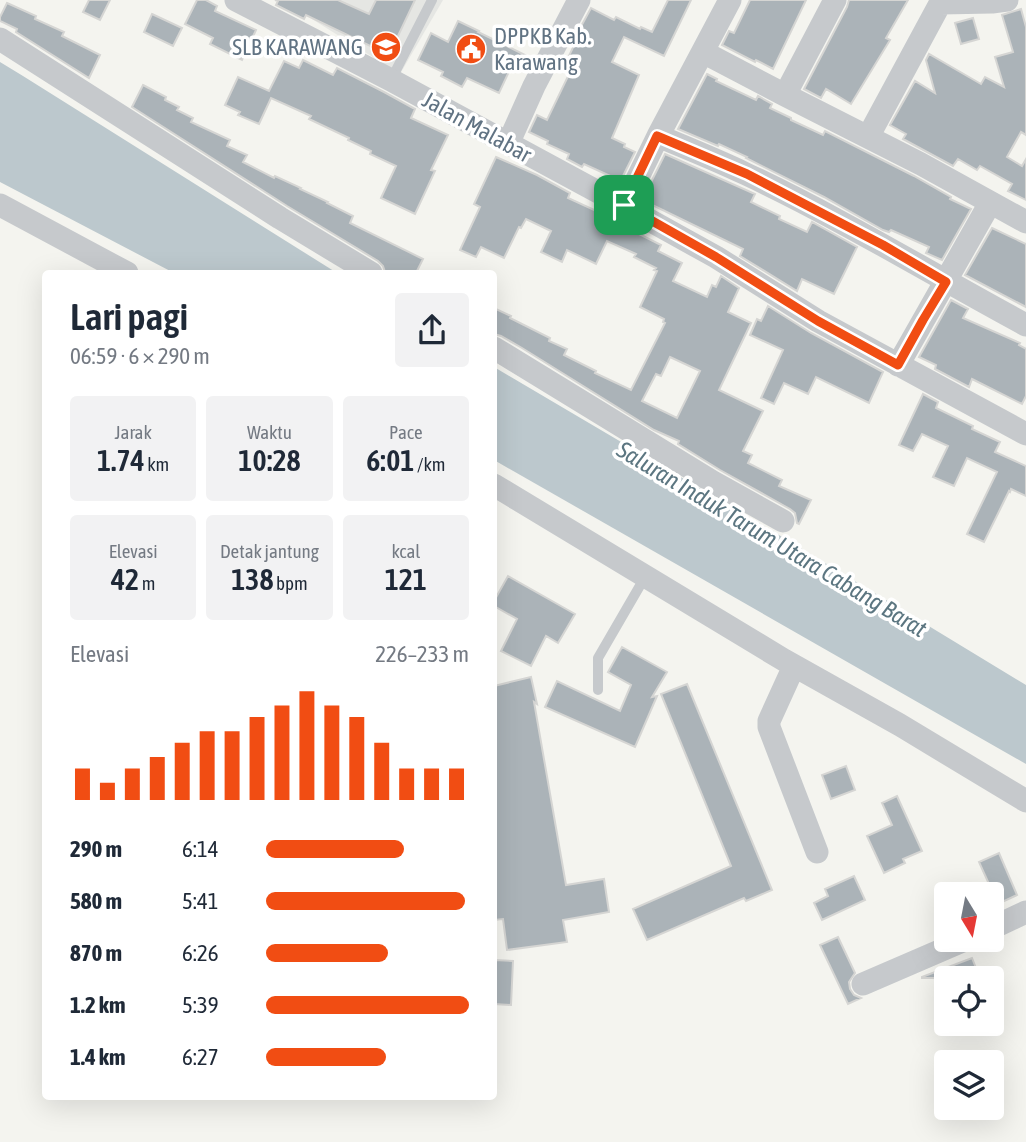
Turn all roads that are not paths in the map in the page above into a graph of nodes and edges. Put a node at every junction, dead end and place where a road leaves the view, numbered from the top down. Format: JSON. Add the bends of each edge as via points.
{"nodes":[{"id":1,"x":236,"y":0,"type":"edge"},
{"id":2,"x":432,"y":0,"type":"edge"},
{"id":3,"x":579,"y":0,"type":"edge"},
{"id":4,"x":730,"y":0,"type":"edge"},
{"id":5,"x":835,"y":0,"type":"edge"},
{"id":6,"x":1007,"y":0,"type":"edge"},
{"id":7,"x":941,"y":1,"type":"edge"},
{"id":8,"x":0,"y":39,"type":"edge"},
{"id":9,"x":703,"y":52,"type":"junction"},
{"id":10,"x":391,"y":80,"type":"junction"},
{"id":11,"x":785,"y":95,"type":"junction"},
{"id":12,"x":657,"y":136,"type":"junction"},
{"id":13,"x":868,"y":137,"type":"junction"},
{"id":14,"x":508,"y":144,"type":"junction"},
{"id":15,"x":990,"y":203,"type":"junction"},
{"id":16,"x":0,"y":205,"type":"edge"},
{"id":17,"x":624,"y":205,"type":"junction"},
{"id":18,"x":1026,"y":222,"type":"edge"},
{"id":19,"x":121,"y":270,"type":"edge"},
{"id":20,"x":366,"y":270,"type":"edge"},
{"id":21,"x":946,"y":282,"type":"junction"},
{"id":22,"x":1026,"y":325,"type":"edge"},
{"id":23,"x":497,"y":350,"type":"edge"},
{"id":24,"x":898,"y":365,"type":"junction"},
{"id":25,"x":1026,"y":434,"type":"edge"},
{"id":26,"x":497,"y":487,"type":"edge"},
{"id":27,"x":783,"y":521,"type":"dead end"},
{"id":28,"x":645,"y":577,"type":"junction"},
{"id":29,"x":794,"y":666,"type":"junction"},
{"id":30,"x":598,"y":690,"type":"dead end"},
{"id":31,"x":1026,"y":801,"type":"edge"},
{"id":32,"x":817,"y":852,"type":"dead end"},
{"id":33,"x":1026,"y":912,"type":"edge"},
{"id":34,"x":1004,"y":922,"type":"edge"},
{"id":35,"x":937,"y":952,"type":"edge"},
{"id":36,"x":863,"y":984,"type":"dead end"}],
"edges":[{"from":1,"to":10,"type":"street","name":"Jalan Malabar"},
{"from":2,"to":10,"type":"lane"},
{"from":3,"to":14,"type":"street"},
{"from":4,"to":9,"type":"street"},
{"from":5,"to":11,"type":"street"},
{"from":6,"to":7,"type":"street"},
{"from":7,"to":13,"type":"street"},
{"from":8,"to":20,"type":"street"},
{"from":9,"to":11,"type":"street"},
{"from":9,"to":12,"type":"street"},
{"from":10,"to":14,"type":"street","name":"Jalan Malabar"},
{"from":11,"to":13,"type":"street"},
{"from":12,"to":17,"type":"street"},
{"from":12,"to":21,"type":"street","via":[[747,174]]},
{"from":13,"to":15,"type":"street"},
{"from":14,"to":17,"type":"street","name":"Jalan Malabar"},
{"from":15,"to":18,"type":"street"},
{"from":15,"to":21,"type":"street"},
{"from":16,"to":19,"type":"street"},
{"from":17,"to":24,"type":"street","name":"Jalan Malabar"},
{"from":21,"to":22,"type":"street"},
{"from":21,"to":24,"type":"street"},
{"from":23,"to":27,"type":"street"},
{"from":24,"to":25,"type":"street","name":"Jalan Malabar"},
{"from":26,"to":28,"type":"street"},
{"from":28,"to":29,"type":"street"},
{"from":28,"to":30,"type":"lane","via":[[598,658]]},
{"from":29,"to":31,"type":"street"},
{"from":29,"to":32,"type":"street","via":[[769,727]]},
{"from":33,"to":34,"type":"street"},
{"from":35,"to":36,"type":"street"}]}
